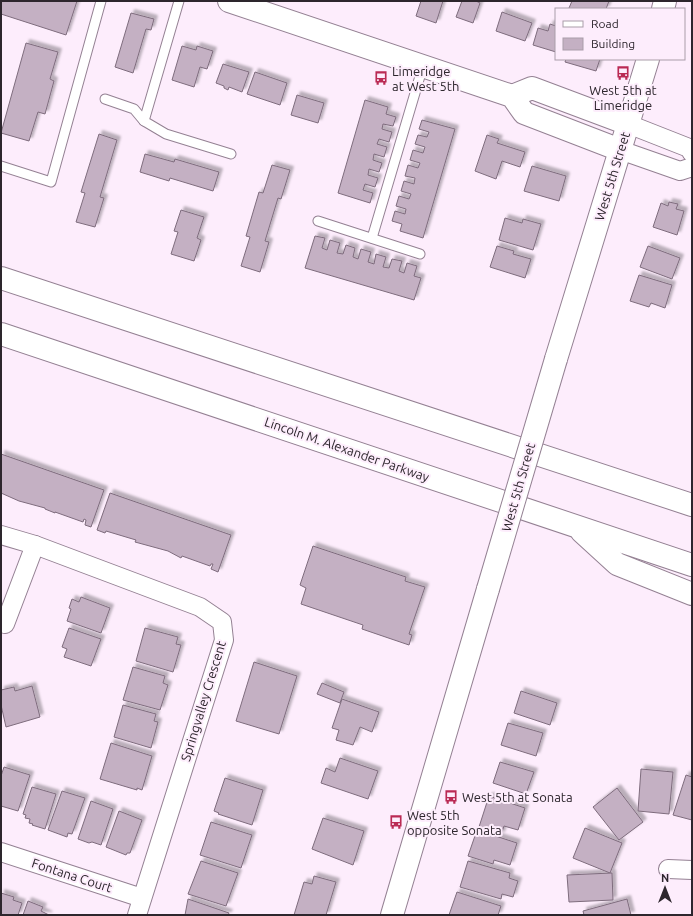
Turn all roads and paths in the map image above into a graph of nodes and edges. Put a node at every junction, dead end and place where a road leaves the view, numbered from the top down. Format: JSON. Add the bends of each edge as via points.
{"nodes":[{"id":1,"x":101,"y":1,"type":"edge"},
{"id":2,"x":179,"y":1,"type":"edge"},
{"id":3,"x":229,"y":1,"type":"edge"},
{"id":4,"x":648,"y":60,"type":"edge"},
{"id":5,"x":424,"y":66,"type":"junction"},
{"id":6,"x":512,"y":96,"type":"junction"},
{"id":7,"x":105,"y":99,"type":"dead end"},
{"id":8,"x":144,"y":121,"type":"junction"},
{"id":9,"x":628,"y":124,"type":"junction"},
{"id":10,"x":620,"y":150,"type":"junction"},
{"id":11,"x":231,"y":154,"type":"dead end"},
{"id":12,"x":692,"y":154,"type":"edge"},
{"id":13,"x":1,"y":166,"type":"edge"},
{"id":14,"x":692,"y":167,"type":"edge"},
{"id":15,"x":318,"y":221,"type":"dead end"},
{"id":16,"x":372,"y":238,"type":"junction"},
{"id":17,"x":420,"y":254,"type":"dead end"},
{"id":18,"x":1,"y":278,"type":"edge"},
{"id":19,"x":1,"y":334,"type":"edge"},
{"id":20,"x":576,"y":466,"type":"junction"},
{"id":21,"x":692,"y":490,"type":"edge"},
{"id":22,"x":692,"y":506,"type":"edge"},
{"id":23,"x":577,"y":527,"type":"junction"},
{"id":24,"x":1,"y":535,"type":"edge"},
{"id":25,"x":35,"y":545,"type":"junction"},
{"id":26,"x":692,"y":565,"type":"edge"},
{"id":27,"x":692,"y":594,"type":"edge"},
{"id":28,"x":5,"y":624,"type":"dead end"},
{"id":29,"x":1,"y":852,"type":"edge"},
{"id":30,"x":668,"y":869,"type":"dead end"},
{"id":31,"x":692,"y":870,"type":"edge"},
{"id":32,"x":140,"y":907,"type":"edge"},
{"id":33,"x":392,"y":915,"type":"edge"}],
"edges":[{"from":1,"to":13,"type":"lane","via":[[51,182]]},
{"from":2,"to":8,"type":"lane"},
{"from":3,"to":5,"type":"main road"},
{"from":4,"to":9,"type":"main road","name":"West 5th Street"},
{"from":5,"to":6,"type":"main road"},
{"from":5,"to":16,"type":"lane"},
{"from":6,"to":9,"type":"main road","via":[[532,88]]},
{"from":6,"to":10,"type":"main road","via":[[524,113]]},
{"from":7,"to":8,"type":"lane","via":[[134,109]]},
{"from":8,"to":11,"type":"lane","via":[[166,134]]},
{"from":9,"to":10,"type":"main road","name":"West 5th Street"},
{"from":9,"to":12,"type":"street","via":[[688,148]]},
{"from":10,"to":14,"type":"street","via":[[680,171]]},
{"from":10,"to":33,"type":"main road","name":"West 5th Street","bridge":true},
{"from":15,"to":16,"type":"lane"},
{"from":16,"to":17,"type":"lane"},
{"from":18,"to":20,"type":"main road"},
{"from":19,"to":23,"type":"main road","name":"Lincoln M. Alexander Parkway"},
{"from":20,"to":21,"type":"main road","via":[[629,472]]},
{"from":20,"to":22,"type":"main road"},
{"from":23,"to":26,"type":"main road","name":"Lincoln M. Alexander Parkway"},
{"from":23,"to":27,"type":"main road","via":[[617,564]]},
{"from":24,"to":25,"type":"street","name":"Springvalley Crescent"},
{"from":25,"to":28,"type":"street"},
{"from":25,"to":32,"type":"street","name":"Springvalley Crescent","via":[[200,607],[222,622],[224,640]]},
{"from":29,"to":32,"type":"street","name":"Fontana Court"},
{"from":30,"to":31,"type":"street"}]}
